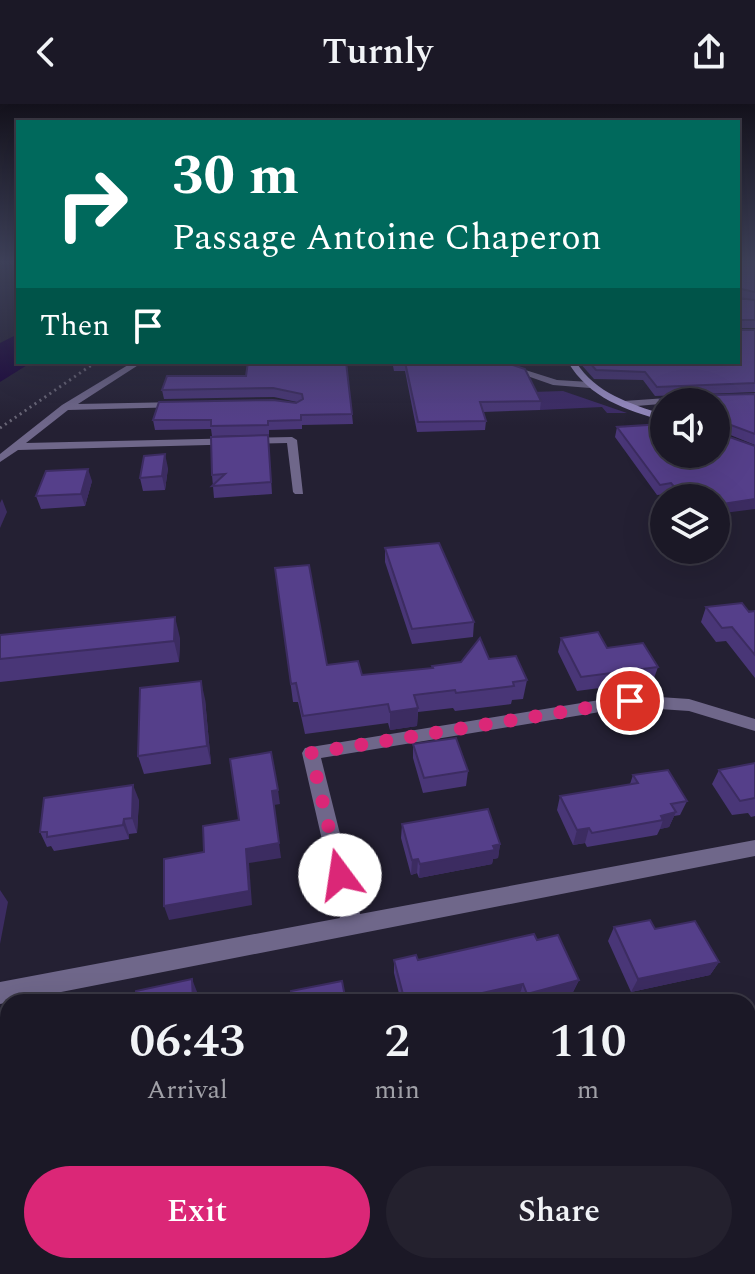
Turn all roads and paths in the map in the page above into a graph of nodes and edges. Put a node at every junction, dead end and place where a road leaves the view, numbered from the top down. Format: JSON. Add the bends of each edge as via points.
{"nodes":[{"id":1,"x":93,"y":364,"type":"edge"},
{"id":2,"x":135,"y":364,"type":"edge"},
{"id":3,"x":497,"y":364,"type":"edge"},
{"id":4,"x":574,"y":364,"type":"edge"},
{"id":5,"x":590,"y":385,"type":"junction"},
{"id":6,"x":650,"y":402,"type":"edge"},
{"id":7,"x":624,"y":404,"type":"junction"},
{"id":8,"x":185,"y":405,"type":"edge"},
{"id":9,"x":66,"y":407,"type":"junction"},
{"id":10,"x":650,"y":413,"type":"edge"},
{"id":11,"x":0,"y":428,"type":"edge"},
{"id":12,"x":15,"y":447,"type":"junction"},
{"id":13,"x":0,"y":459,"type":"edge"},
{"id":14,"x":299,"y":492,"type":"dead end"},
{"id":15,"x":755,"y":725,"type":"edge"},
{"id":16,"x":755,"y":848,"type":"edge"},
{"id":17,"x":353,"y":927,"type":"junction"},
{"id":18,"x":0,"y":993,"type":"edge"}],
"edges":[{"from":1,"to":11,"type":"path"},
{"from":2,"to":9,"type":"street"},
{"from":3,"to":5,"type":"street","via":[[556,383]]},
{"from":4,"to":5,"type":"main road"},
{"from":5,"to":7,"type":"main road"},
{"from":6,"to":7,"type":"street"},
{"from":7,"to":10,"type":"main road"},
{"from":8,"to":9,"type":"street"},
{"from":9,"to":12,"type":"street"},
{"from":12,"to":13,"type":"street"},
{"from":12,"to":14,"type":"street","via":[[292,440]]},
{"from":15,"to":17,"type":"street","via":[[689,705],[630,701],[311,753]]},
{"from":16,"to":17,"type":"street"},
{"from":17,"to":18,"type":"street"}]}
